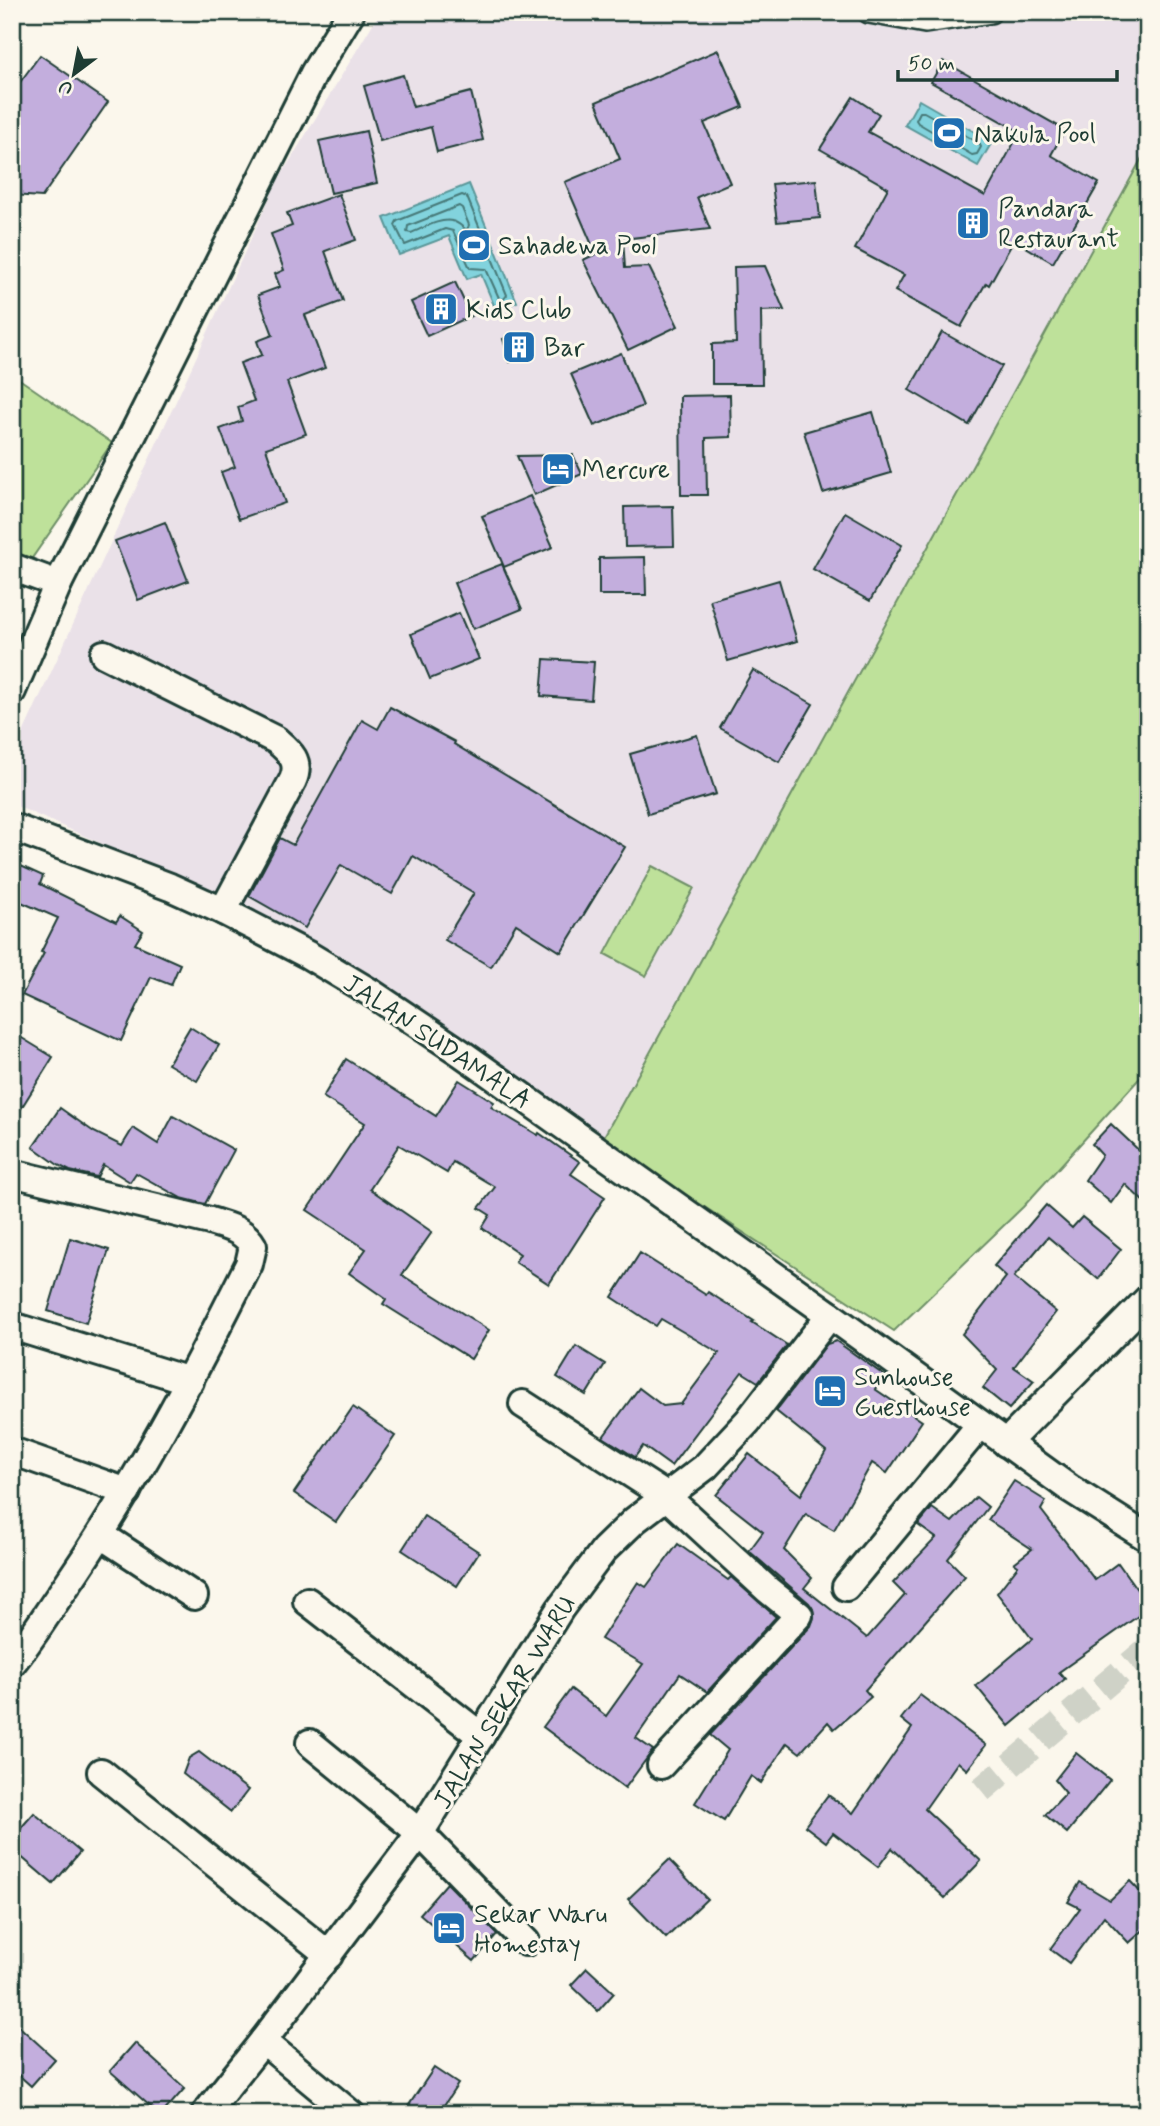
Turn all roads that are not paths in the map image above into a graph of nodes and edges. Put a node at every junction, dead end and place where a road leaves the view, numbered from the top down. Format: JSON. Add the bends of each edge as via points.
{"nodes":[{"id":1,"x":351,"y":12,"type":"edge"},
{"id":2,"x":869,"y":12,"type":"edge"},
{"id":3,"x":990,"y":12,"type":"edge"},
{"id":4,"x":12,"y":567,"type":"edge"},
{"id":5,"x":58,"y":584,"type":"junction"},
{"id":6,"x":104,"y":654,"type":"dead end"},
{"id":7,"x":12,"y":691,"type":"edge"},
{"id":8,"x":12,"y":827,"type":"edge"},
{"id":9,"x":222,"y":911,"type":"junction"},
{"id":10,"x":12,"y":1173,"type":"edge"},
{"id":11,"x":1148,"y":1300,"type":"edge"},
{"id":12,"x":830,"y":1315,"type":"junction"},
{"id":13,"x":12,"y":1326,"type":"edge"},
{"id":14,"x":190,"y":1381,"type":"junction"},
{"id":15,"x":523,"y":1404,"type":"dead end"},
{"id":16,"x":980,"y":1425,"type":"junction"},
{"id":17,"x":1006,"y":1443,"type":"junction"},
{"id":18,"x":12,"y":1451,"type":"edge"},
{"id":19,"x":127,"y":1492,"type":"junction"},
{"id":20,"x":666,"y":1496,"type":"junction"},
{"id":21,"x":101,"y":1535,"type":"junction"},
{"id":22,"x":1148,"y":1538,"type":"edge"},
{"id":23,"x":846,"y":1587,"type":"dead end"},
{"id":24,"x":194,"y":1596,"type":"dead end"},
{"id":25,"x":307,"y":1601,"type":"dead end"},
{"id":26,"x":12,"y":1663,"type":"edge"},
{"id":27,"x":481,"y":1736,"type":"junction"},
{"id":28,"x":310,"y":1743,"type":"dead end"},
{"id":29,"x":661,"y":1765,"type":"dead end"},
{"id":30,"x":101,"y":1772,"type":"dead end"},
{"id":31,"x":420,"y":1833,"type":"junction"},
{"id":32,"x":526,"y":1942,"type":"dead end"},
{"id":33,"x":329,"y":1955,"type":"junction"},
{"id":34,"x":263,"y":2041,"type":"junction"},
{"id":35,"x":205,"y":2114,"type":"edge"},
{"id":36,"x":351,"y":2114,"type":"edge"}],
"edges":[{"from":1,"to":5,"type":"street","via":[[314,73]]},
{"from":2,"to":3,"type":"street","via":[[925,22]]},
{"from":4,"to":5,"type":"street"},
{"from":5,"to":7,"type":"street"},
{"from":6,"to":9,"type":"street","via":[[276,740],[292,755],[297,771],[293,780]]},
{"from":8,"to":9,"type":"street","name":"JALAN SUDAMALA"},
{"from":9,"to":12,"type":"street","name":"JALAN SUDAMALA","via":[[373,994]]},
{"from":10,"to":14,"type":"street","via":[[210,1221],[247,1236],[253,1246],[249,1264]]},
{"from":11,"to":17,"type":"street"},
{"from":12,"to":16,"type":"street","name":"JALAN SUDAMALA"},
{"from":12,"to":20,"type":"street","name":"JALAN SEKAR WARU","via":[[748,1421],[705,1467]]},
{"from":13,"to":14,"type":"street"},
{"from":14,"to":19,"type":"street"},
{"from":15,"to":20,"type":"street"},
{"from":16,"to":17,"type":"street","name":"JALAN SUDAMALA"},
{"from":16,"to":23,"type":"street"},
{"from":17,"to":22,"type":"street","name":"JALAN SUDAMALA"},
{"from":18,"to":19,"type":"street"},
{"from":19,"to":21,"type":"street"},
{"from":20,"to":27,"type":"street","name":"JALAN SEKAR WARU","via":[[604,1550],[560,1609]]},
{"from":20,"to":29,"type":"street","via":[[799,1615]]},
{"from":21,"to":24,"type":"street"},
{"from":21,"to":26,"type":"street"},
{"from":25,"to":27,"type":"street"},
{"from":27,"to":31,"type":"street","name":"JALAN SEKAR WARU"},
{"from":28,"to":31,"type":"street"},
{"from":30,"to":33,"type":"street"},
{"from":31,"to":32,"type":"street"},
{"from":31,"to":33,"type":"street","name":"JALAN SEKAR WARU"},
{"from":33,"to":34,"type":"street","name":"JALAN SEKAR WARU"},
{"from":34,"to":35,"type":"street","name":"JALAN SEKAR WARU"},
{"from":34,"to":36,"type":"street"}]}
